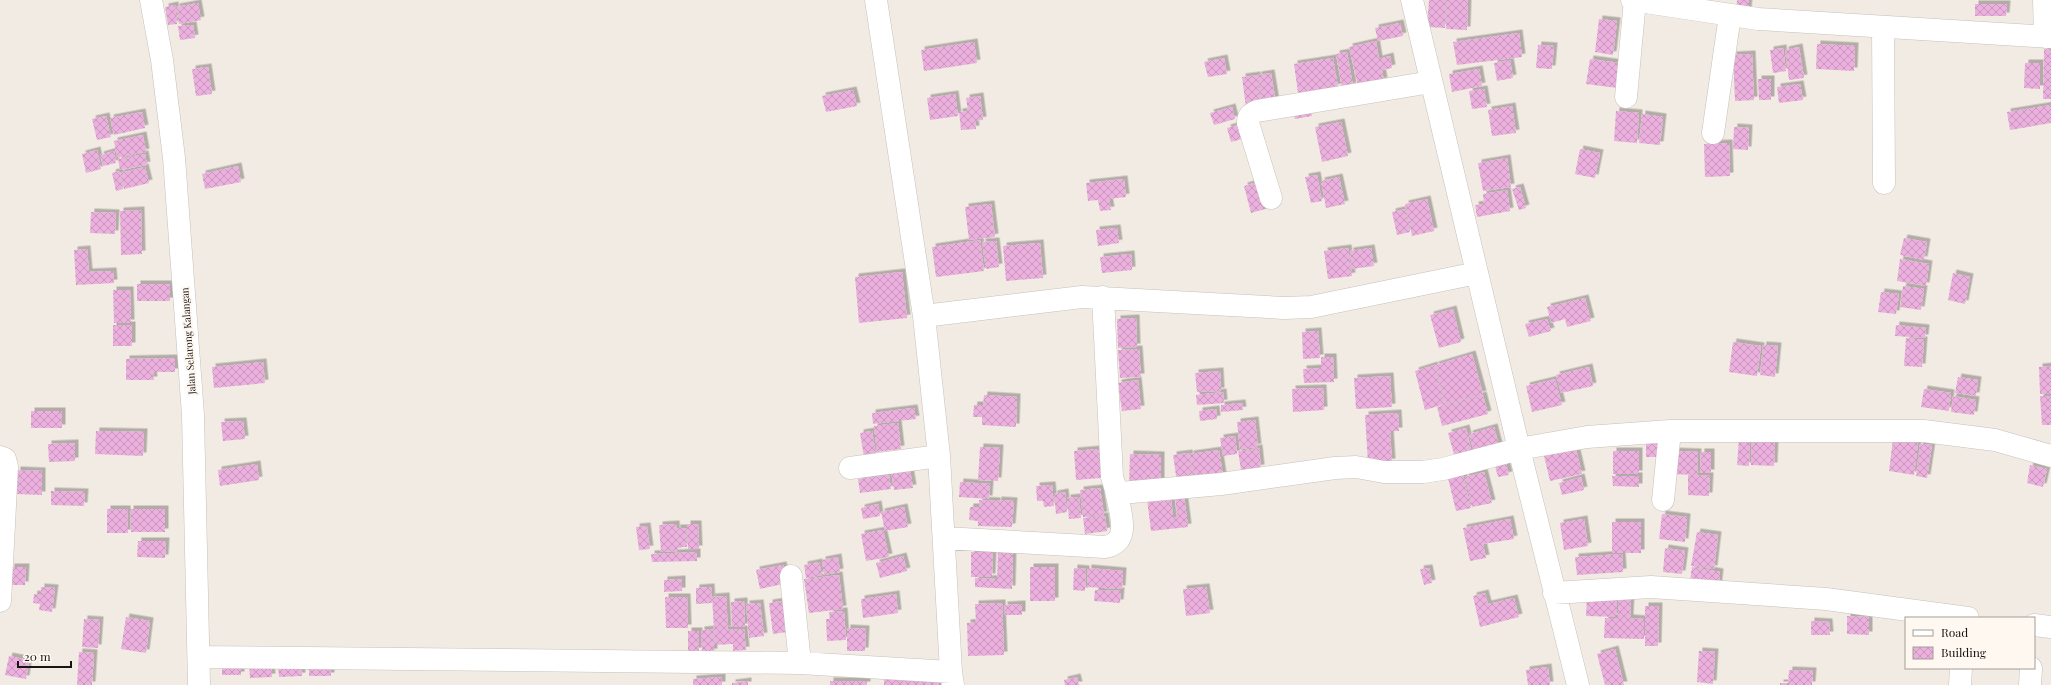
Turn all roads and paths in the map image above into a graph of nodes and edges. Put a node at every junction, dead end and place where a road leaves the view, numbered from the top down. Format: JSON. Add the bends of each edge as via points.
{"nodes":[{"id":1,"x":151,"y":0,"type":"edge"},
{"id":2,"x":876,"y":0,"type":"edge"},
{"id":3,"x":1412,"y":0,"type":"edge"},
{"id":4,"x":1633,"y":0,"type":"edge"},
{"id":5,"x":2044,"y":0,"type":"edge"},
{"id":6,"x":1672,"y":3,"type":"edge"},
{"id":7,"x":1730,"y":15,"type":"junction"},
{"id":8,"x":1883,"y":27,"type":"junction"},
{"id":9,"x":2048,"y":37,"type":"edge"},
{"id":10,"x":1431,"y":82,"type":"junction"},
{"id":11,"x":1626,"y":97,"type":"dead end"},
{"id":12,"x":1713,"y":133,"type":"dead end"},
{"id":13,"x":1884,"y":183,"type":"dead end"},
{"id":14,"x":1271,"y":198,"type":"dead end"},
{"id":15,"x":1477,"y":273,"type":"junction"},
{"id":16,"x":1103,"y":297,"type":"junction"},
{"id":17,"x":924,"y":316,"type":"junction"},
{"id":18,"x":1670,"y":431,"type":"junction"},
{"id":19,"x":1519,"y":449,"type":"junction"},
{"id":20,"x":939,"y":456,"type":"junction"},
{"id":21,"x":2051,"y":456,"type":"edge"},
{"id":22,"x":0,"y":457,"type":"edge"},
{"id":23,"x":850,"y":468,"type":"dead end"},
{"id":24,"x":1116,"y":490,"type":"junction"},
{"id":25,"x":1663,"y":500,"type":"dead end"},
{"id":26,"x":944,"y":538,"type":"junction"},
{"id":27,"x":791,"y":576,"type":"dead end"},
{"id":28,"x":1554,"y":593,"type":"junction"},
{"id":29,"x":0,"y":601,"type":"edge"},
{"id":30,"x":1957,"y":617,"type":"edge"},
{"id":31,"x":198,"y":657,"type":"junction"},
{"id":32,"x":800,"y":663,"type":"junction"},
{"id":33,"x":1961,"y":669,"type":"edge"},
{"id":34,"x":2031,"y":669,"type":"edge"},
{"id":35,"x":952,"y":678,"type":"edge"},
{"id":36,"x":199,"y":685,"type":"edge"},
{"id":37,"x":1578,"y":685,"type":"edge"},
{"id":38,"x":1960,"y":685,"type":"edge"},
{"id":39,"x":2030,"y":685,"type":"edge"}],
"edges":[{"from":1,"to":31,"type":"street","name":"Jalan Selarong Kalangan","via":[[162,60],[174,158],[193,407]]},
{"from":2,"to":17,"type":"street"},
{"from":3,"to":10,"type":"street"},
{"from":4,"to":6,"type":"street"},
{"from":4,"to":11,"type":"street"},
{"from":5,"to":9,"type":"street"},
{"from":6,"to":7,"type":"street"},
{"from":7,"to":8,"type":"street"},
{"from":7,"to":12,"type":"street"},
{"from":8,"to":9,"type":"street"},
{"from":8,"to":13,"type":"street"},
{"from":10,"to":14,"type":"street","via":[[1251,114],[1248,123]]},
{"from":10,"to":15,"type":"street"},
{"from":15,"to":16,"type":"street","via":[[1311,307],[1284,308]]},
{"from":15,"to":19,"type":"street"},
{"from":16,"to":17,"type":"street","via":[[1082,297]]},
{"from":16,"to":24,"type":"street","via":[[1112,477]]},
{"from":17,"to":20,"type":"street"},
{"from":18,"to":19,"type":"street","via":[[1587,437]]},
{"from":18,"to":21,"type":"street","via":[[1924,431],[1995,440]]},
{"from":18,"to":25,"type":"street"},
{"from":19,"to":24,"type":"street","via":[[1423,472],[1336,468],[1126,494]]},
{"from":19,"to":28,"type":"street"},
{"from":20,"to":23,"type":"street"},
{"from":20,"to":26,"type":"street"},
{"from":22,"to":29,"type":"street","via":[[6,462],[7,467]]},
{"from":24,"to":26,"type":"street","via":[[1123,532],[1121,539],[1114,546]]},
{"from":26,"to":35,"type":"street"},
{"from":27,"to":32,"type":"street"},
{"from":28,"to":30,"type":"street","via":[[1651,587],[1826,598]]},
{"from":28,"to":37,"type":"street"},
{"from":31,"to":32,"type":"street"},
{"from":31,"to":36,"type":"street","name":"Jalan Selarong Kalangan"},
{"from":32,"to":35,"type":"street"},
{"from":33,"to":38,"type":"street"},
{"from":34,"to":39,"type":"street"}]}
